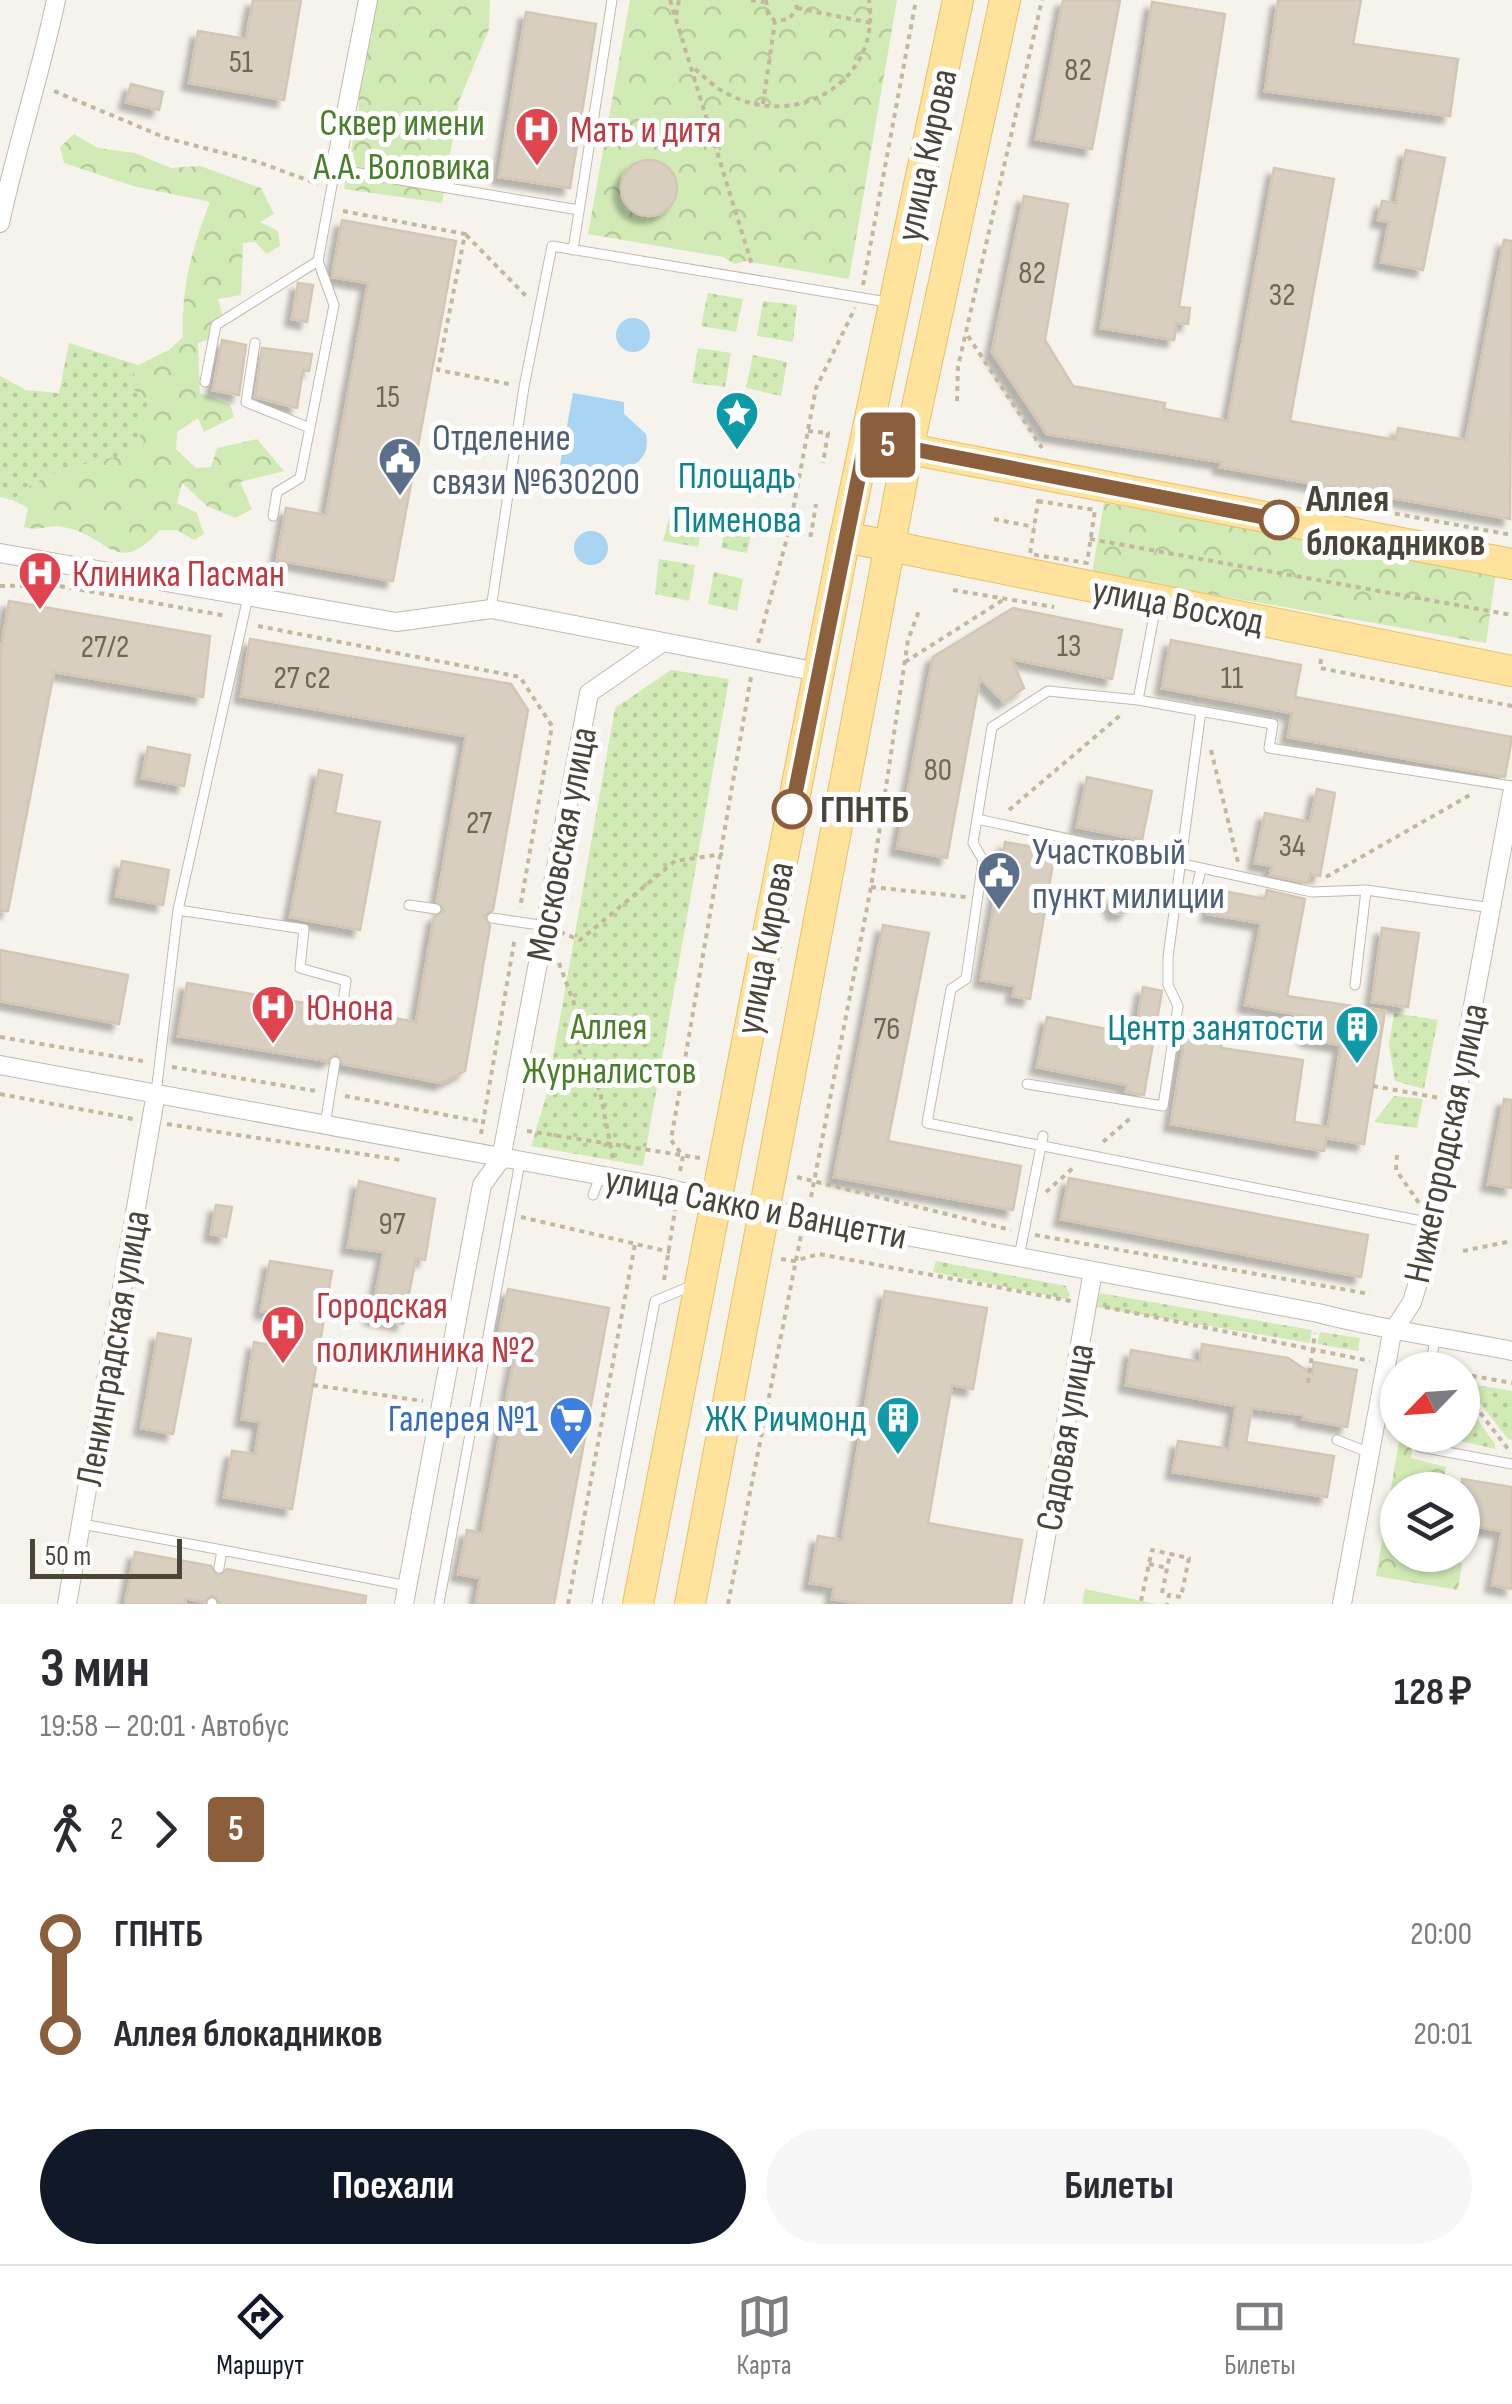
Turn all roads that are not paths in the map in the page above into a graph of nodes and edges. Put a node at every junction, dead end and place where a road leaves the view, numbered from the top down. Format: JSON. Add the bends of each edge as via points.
{"nodes":[{"id":1,"x":56,"y":0,"type":"edge"},
{"id":2,"x":368,"y":0,"type":"edge"},
{"id":3,"x":612,"y":0,"type":"edge"},
{"id":4,"x":958,"y":0,"type":"edge"},
{"id":5,"x":1005,"y":0,"type":"edge"},
{"id":6,"x":335,"y":169,"type":"junction"},
{"id":7,"x":579,"y":210,"type":"junction"},
{"id":8,"x":0,"y":223,"type":"edge"},
{"id":9,"x":573,"y":250,"type":"junction"},
{"id":10,"x":318,"y":262,"type":"junction"},
{"id":11,"x":894,"y":303,"type":"junction"},
{"id":12,"x":255,"y":343,"type":"dead end"},
{"id":13,"x":205,"y":382,"type":"dead end"},
{"id":14,"x":310,"y":428,"type":"junction"},
{"id":15,"x":866,"y":440,"type":"junction"},
{"id":16,"x":908,"y":449,"type":"junction"},
{"id":17,"x":273,"y":516,"type":"dead end"},
{"id":18,"x":845,"y":537,"type":"junction"},
{"id":19,"x":891,"y":546,"type":"junction"},
{"id":20,"x":0,"y":553,"type":"edge"},
{"id":21,"x":1512,"y":564,"type":"edge"},
{"id":22,"x":248,"y":597,"type":"junction"},
{"id":23,"x":1157,"y":602,"type":"junction"},
{"id":24,"x":491,"y":609,"type":"junction"},
{"id":25,"x":660,"y":644,"type":"junction"},
{"id":26,"x":1512,"y":671,"type":"edge"},
{"id":27,"x":818,"y":672,"type":"junction"},
{"id":28,"x":1138,"y":700,"type":"junction"},
{"id":29,"x":1201,"y":712,"type":"junction"},
{"id":30,"x":1512,"y":790,"type":"edge"},
{"id":31,"x":977,"y":820,"type":"junction"},
{"id":32,"x":1182,"y":865,"type":"junction"},
{"id":33,"x":1201,"y":869,"type":"junction"},
{"id":34,"x":1197,"y":886,"type":"dead end"},
{"id":35,"x":1366,"y":890,"type":"junction"},
{"id":36,"x":410,"y":905,"type":"dead end"},
{"id":37,"x":1492,"y":908,"type":"junction"},
{"id":38,"x":436,"y":909,"type":"dead end"},
{"id":39,"x":178,"y":910,"type":"junction"},
{"id":40,"x":492,"y":918,"type":"dead end"},
{"id":41,"x":546,"y":926,"type":"junction"},
{"id":42,"x":1355,"y":985,"type":"dead end"},
{"id":43,"x":342,"y":1009,"type":"dead end"},
{"id":44,"x":334,"y":1062,"type":"dead end"},
{"id":45,"x":0,"y":1066,"type":"edge"},
{"id":46,"x":1027,"y":1084,"type":"dead end"},
{"id":47,"x":156,"y":1093,"type":"junction"},
{"id":48,"x":326,"y":1125,"type":"junction"},
{"id":49,"x":1042,"y":1141,"type":"junction"},
{"id":50,"x":510,"y":1161,"type":"junction"},
{"id":51,"x":608,"y":1177,"type":"junction"},
{"id":52,"x":594,"y":1194,"type":"dead end"},
{"id":53,"x":715,"y":1200,"type":"junction"},
{"id":54,"x":764,"y":1208,"type":"junction"},
{"id":55,"x":1432,"y":1223,"type":"junction"},
{"id":56,"x":1019,"y":1257,"type":"junction"},
{"id":57,"x":1093,"y":1271,"type":"junction"},
{"id":58,"x":699,"y":1284,"type":"junction"},
{"id":59,"x":1392,"y":1333,"type":"junction"},
{"id":60,"x":1436,"y":1336,"type":"junction"},
{"id":61,"x":1512,"y":1351,"type":"edge"},
{"id":62,"x":1433,"y":1352,"type":"edge"},
{"id":63,"x":1337,"y":1440,"type":"dead end"},
{"id":64,"x":1447,"y":1452,"type":"edge"},
{"id":65,"x":1370,"y":1453,"type":"junction"},
{"id":66,"x":1512,"y":1464,"type":"edge"},
{"id":67,"x":81,"y":1523,"type":"junction"},
{"id":68,"x":222,"y":1550,"type":"junction"},
{"id":69,"x":219,"y":1568,"type":"dead end"},
{"id":70,"x":406,"y":1595,"type":"edge"},
{"id":71,"x":438,"y":1602,"type":"edge"},
{"id":72,"x":67,"y":1604,"type":"edge"},
{"id":73,"x":597,"y":1604,"type":"edge"},
{"id":74,"x":638,"y":1604,"type":"edge"},
{"id":75,"x":690,"y":1604,"type":"edge"},
{"id":76,"x":1034,"y":1604,"type":"edge"},
{"id":77,"x":1342,"y":1604,"type":"edge"}],
"edges":[{"from":1,"to":8,"type":"street"},
{"from":2,"to":6,"type":"street"},
{"from":3,"to":7,"type":"lane"},
{"from":4,"to":11,"type":"main road","name":"улица Кирова"},
{"from":5,"to":16,"type":"main road","name":"улица Кирова"},
{"from":6,"to":7,"type":"lane"},
{"from":6,"to":10,"type":"lane"},
{"from":7,"to":9,"type":"lane"},
{"from":9,"to":11,"type":"lane"},
{"from":9,"to":24,"type":"lane","via":[[552,246]]},
{"from":10,"to":13,"type":"lane","via":[[216,325]]},
{"from":10,"to":14,"type":"lane","via":[[334,305]]},
{"from":11,"to":15,"type":"main road","name":"улица Кирова"},
{"from":12,"to":14,"type":"lane","via":[[246,402]]},
{"from":14,"to":17,"type":"lane","via":[[300,478],[277,492]]},
{"from":15,"to":16,"type":"main road"},
{"from":15,"to":18,"type":"main road","name":"улица Кирова"},
{"from":16,"to":19,"type":"main road","name":"улица Кирова"},
{"from":16,"to":21,"type":"main road"},
{"from":18,"to":19,"type":"main road","name":"улица Восход"},
{"from":18,"to":27,"type":"main road","name":"улица Кирова"},
{"from":19,"to":23,"type":"main road","name":"улица Восход"},
{"from":19,"to":54,"type":"main road","name":"улица Кирова"},
{"from":20,"to":22,"type":"street"},
{"from":22,"to":24,"type":"street","via":[[396,622]]},
{"from":22,"to":39,"type":"lane"},
{"from":23,"to":26,"type":"main road","name":"улица Восход"},
{"from":23,"to":28,"type":"lane"},
{"from":24,"to":25,"type":"street"},
{"from":25,"to":27,"type":"street"},
{"from":25,"to":41,"type":"street","name":"Московская улица","via":[[590,693]]},
{"from":27,"to":53,"type":"main road","name":"улица Кирова"},
{"from":28,"to":29,"type":"lane"},
{"from":28,"to":31,"type":"lane","via":[[1048,690],[992,727]]},
{"from":29,"to":30,"type":"lane","via":[[1273,724],[1269,748]]},
{"from":29,"to":32,"type":"lane"},
{"from":30,"to":37,"type":"street","name":"Нижегородская улица"},
{"from":31,"to":32,"type":"lane"},
{"from":31,"to":49,"type":"lane","via":[[973,843],[983,860],[966,979],[952,990],[927,1123]]},
{"from":32,"to":33,"type":"lane"},
{"from":32,"to":46,"type":"lane","via":[[1168,956],[1168,985],[1178,1006],[1175,1048],[1163,1106]]},
{"from":33,"to":34,"type":"lane"},
{"from":33,"to":35,"type":"lane","via":[[1312,892]]},
{"from":35,"to":37,"type":"lane"},
{"from":35,"to":42,"type":"lane"},
{"from":36,"to":38,"type":"lane"},
{"from":37,"to":55,"type":"street","name":"Нижегородская улица"},
{"from":39,"to":43,"type":"lane","via":[[304,929],[300,968],[346,981]]},
{"from":39,"to":47,"type":"lane"},
{"from":40,"to":41,"type":"lane"},
{"from":41,"to":50,"type":"street","name":"Московская улица"},
{"from":44,"to":48,"type":"lane"},
{"from":45,"to":47,"type":"street","name":"улица Сакко и Ванцетти"},
{"from":47,"to":48,"type":"street","name":"улица Сакко и Ванцетти"},
{"from":47,"to":67,"type":"street","name":"Ленинградская улица"},
{"from":48,"to":50,"type":"street","name":"улица Сакко и Ванцетти"},
{"from":49,"to":55,"type":"lane"},
{"from":49,"to":56,"type":"lane"},
{"from":50,"to":51,"type":"street","name":"улица Сакко и Ванцетти"},
{"from":50,"to":70,"type":"street","name":"Московская улица","via":[[482,1185]]},
{"from":50,"to":71,"type":"lane","via":[[512,1214]]},
{"from":51,"to":52,"type":"lane"},
{"from":51,"to":53,"type":"street","name":"улица Сакко и Ванцетти"},
{"from":53,"to":54,"type":"street","name":"улица Сакко и Ванцетти"},
{"from":53,"to":58,"type":"main road","name":"улица Кирова"},
{"from":54,"to":56,"type":"street","name":"улица Сакко и Ванцетти"},
{"from":54,"to":75,"type":"main road","name":"улица Кирова"},
{"from":55,"to":59,"type":"street","name":"Нижегородская улица","via":[[1412,1302]]},
{"from":56,"to":57,"type":"street","name":"улица Сакко и Ванцетти"},
{"from":57,"to":59,"type":"street","name":"улица Сакко и Ванцетти"},
{"from":57,"to":76,"type":"street","name":"Садовая улица"},
{"from":58,"to":73,"type":"lane","via":[[655,1300]]},
{"from":58,"to":74,"type":"main road","name":"улица Кирова"},
{"from":59,"to":60,"type":"street","name":"улица Сакко и Ванцетти"},
{"from":59,"to":65,"type":"street","name":"Нижегородская улица"},
{"from":60,"to":61,"type":"street","name":"улица Сакко и Ванцетти"},
{"from":60,"to":62,"type":"lane"},
{"from":63,"to":65,"type":"lane"},
{"from":64,"to":66,"type":"lane"},
{"from":65,"to":77,"type":"street","name":"Нижегородская улица"},
{"from":67,"to":68,"type":"lane"},
{"from":67,"to":72,"type":"street","name":"Ленинградская улица"},
{"from":68,"to":69,"type":"lane"},
{"from":68,"to":70,"type":"lane"}]}
